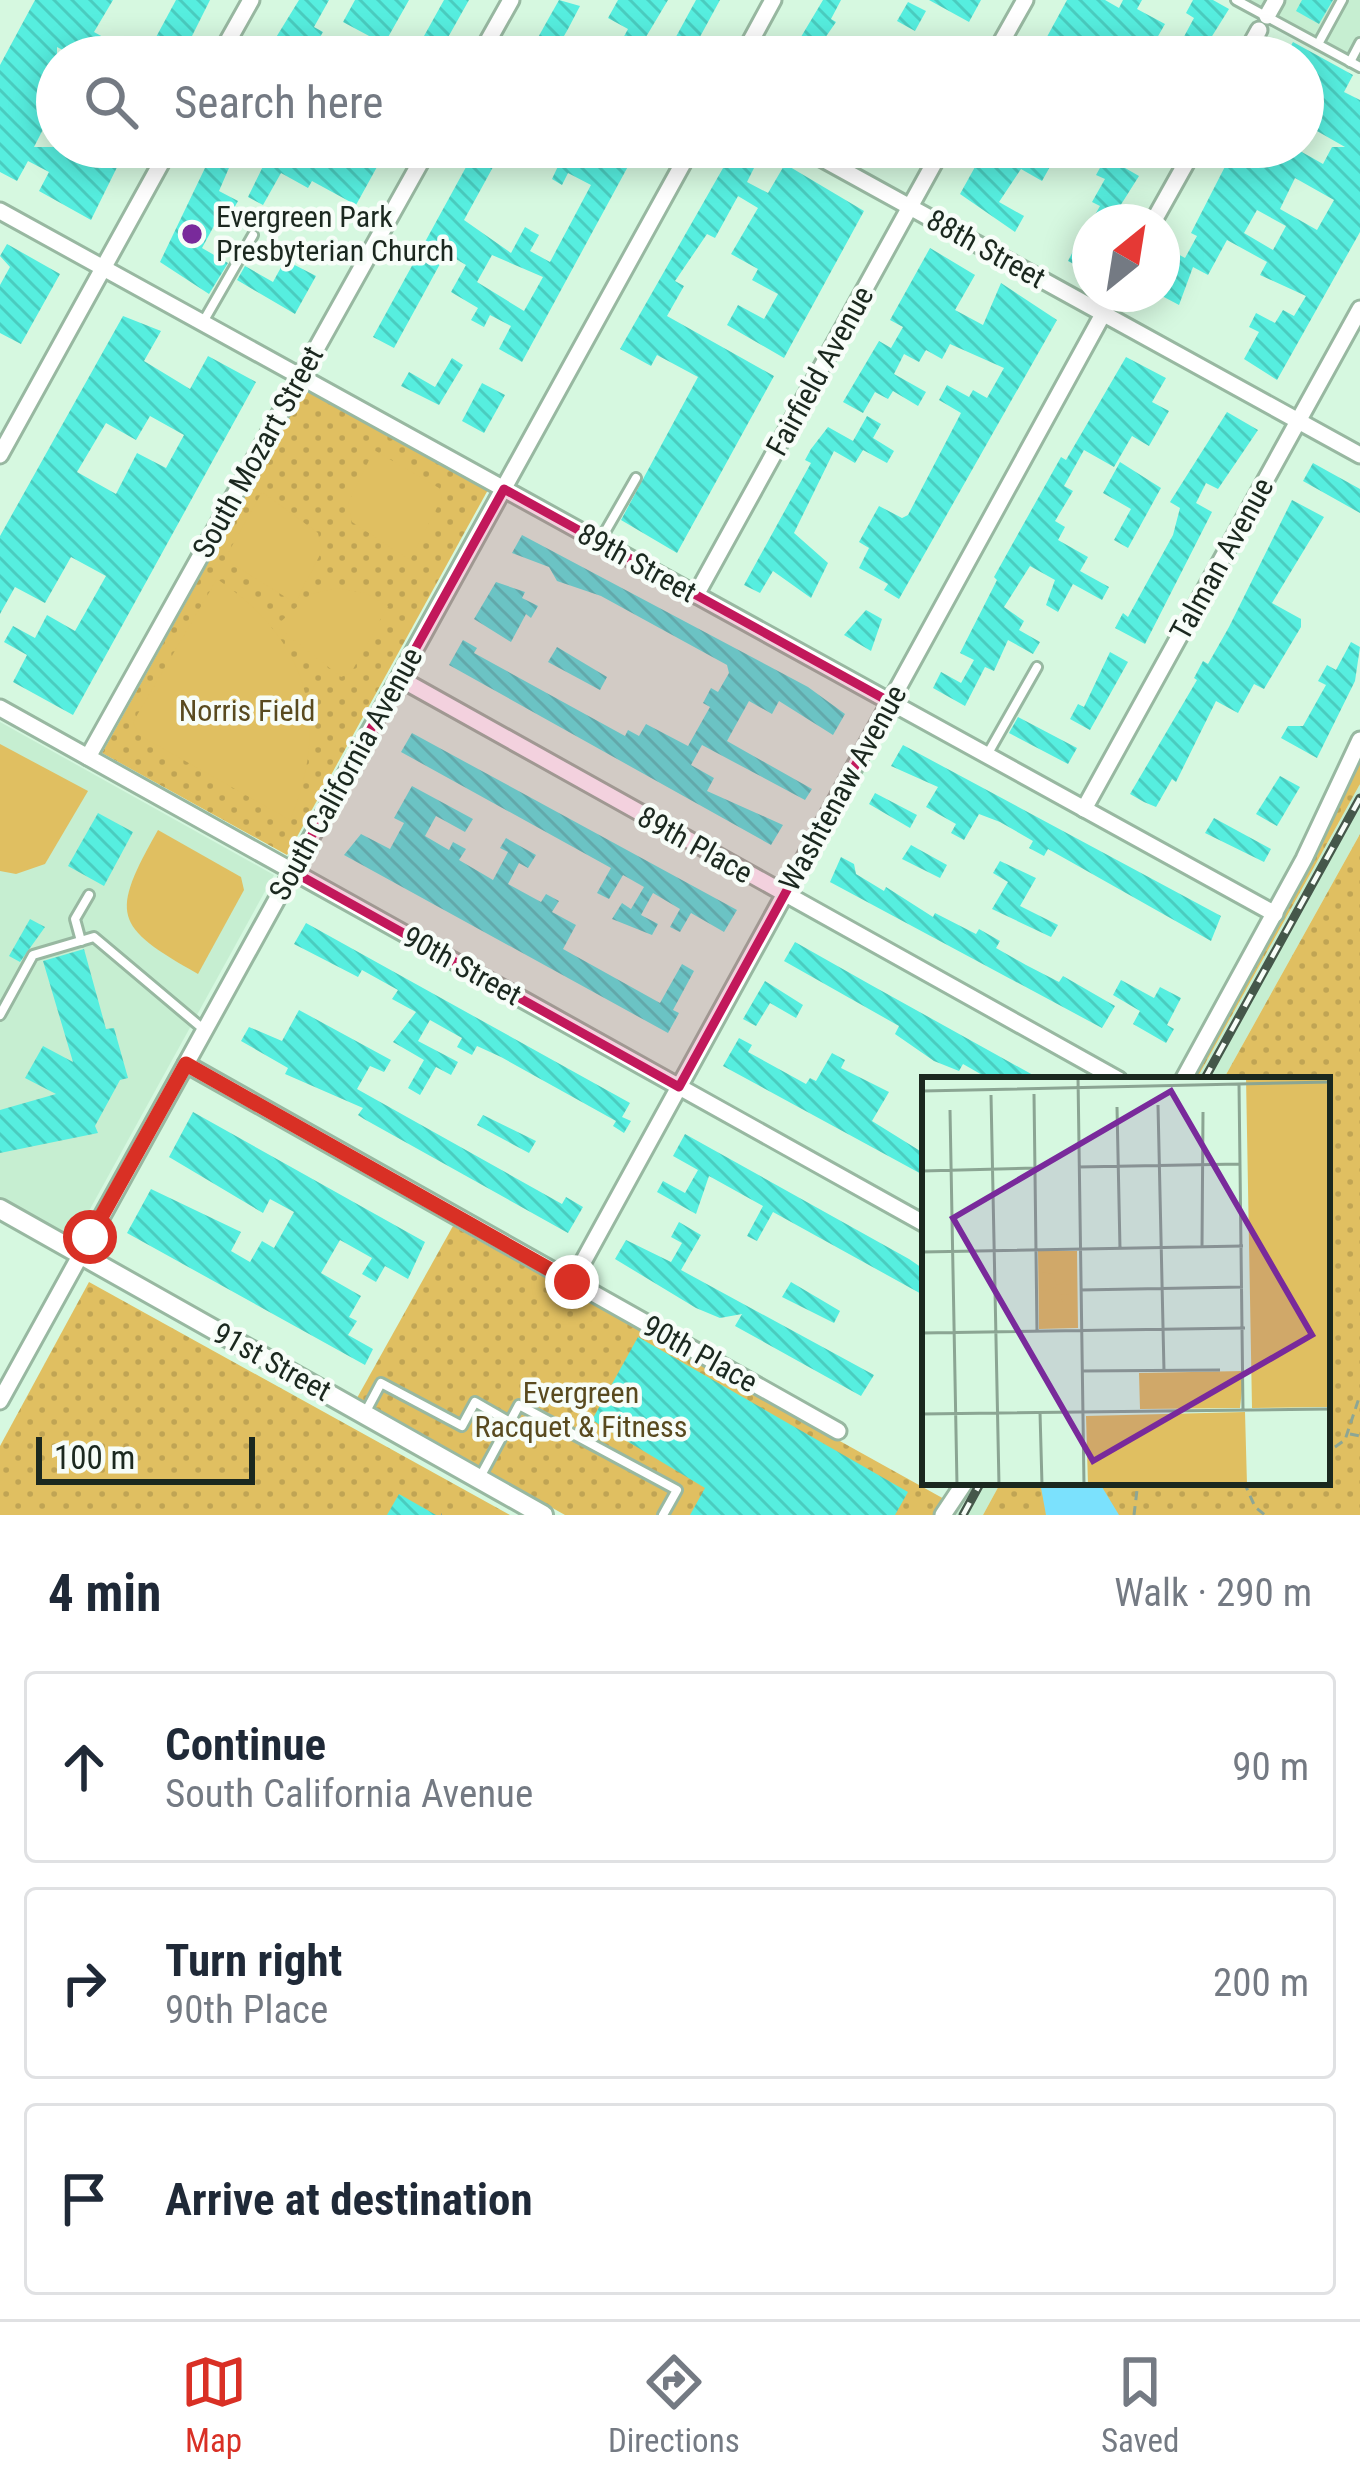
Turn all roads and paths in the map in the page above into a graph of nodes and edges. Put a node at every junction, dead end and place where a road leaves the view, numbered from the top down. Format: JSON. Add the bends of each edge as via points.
{"nodes":[{"id":1,"x":250,"y":0,"type":"edge"},
{"id":2,"x":511,"y":0,"type":"edge"},
{"id":3,"x":773,"y":0,"type":"edge"},
{"id":4,"x":1025,"y":0,"type":"edge"},
{"id":5,"x":1236,"y":0,"type":"edge"},
{"id":6,"x":1276,"y":0,"type":"edge"},
{"id":7,"x":1342,"y":0,"type":"edge"},
{"id":8,"x":1263,"y":23,"type":"junction"},
{"id":9,"x":230,"y":36,"type":"edge"},
{"id":10,"x":491,"y":36,"type":"edge"},
{"id":11,"x":753,"y":36,"type":"edge"},
{"id":12,"x":1005,"y":36,"type":"edge"},
{"id":13,"x":1256,"y":36,"type":"edge"},
{"id":14,"x":1297,"y":36,"type":"edge"},
{"id":15,"x":1322,"y":36,"type":"edge"},
{"id":16,"x":1360,"y":43,"type":"edge"},
{"id":17,"x":1324,"y":47,"type":"edge"},
{"id":18,"x":1350,"y":62,"type":"junction"},
{"id":19,"x":1360,"y":68,"type":"edge"},
{"id":20,"x":158,"y":168,"type":"edge"},
{"id":21,"x":417,"y":168,"type":"edge"},
{"id":22,"x":680,"y":168,"type":"edge"},
{"id":23,"x":839,"y":168,"type":"edge"},
{"id":24,"x":932,"y":168,"type":"edge"},
{"id":25,"x":1184,"y":168,"type":"edge"},
{"id":26,"x":1164,"y":204,"type":"edge"},
{"id":27,"x":910,"y":207,"type":"junction"},
{"id":28,"x":0,"y":211,"type":"edge"},
{"id":29,"x":253,"y":235,"type":"dead end"},
{"id":30,"x":103,"y":268,"type":"junction"},
{"id":31,"x":1360,"y":308,"type":"edge"},
{"id":32,"x":1103,"y":313,"type":"junction"},
{"id":33,"x":203,"y":323,"type":"junction"},
{"id":34,"x":300,"y":377,"type":"junction"},
{"id":35,"x":1298,"y":421,"type":"junction"},
{"id":36,"x":0,"y":454,"type":"edge"},
{"id":37,"x":1360,"y":454,"type":"edge"},
{"id":38,"x":636,"y":478,"type":"dead end"},
{"id":39,"x":503,"y":489,"type":"junction"},
{"id":40,"x":599,"y":542,"type":"junction"},
{"id":41,"x":696,"y":595,"type":"junction"},
{"id":42,"x":1037,"y":667,"type":"dead end"},
{"id":43,"x":399,"y":678,"type":"junction"},
{"id":44,"x":890,"y":702,"type":"junction"},
{"id":45,"x":0,"y":708,"type":"edge"},
{"id":46,"x":1360,"y":740,"type":"edge"},
{"id":47,"x":987,"y":755,"type":"junction"},
{"id":48,"x":88,"y":757,"type":"junction"},
{"id":49,"x":1084,"y":809,"type":"junction"},
{"id":50,"x":292,"y":872,"type":"junction"},
{"id":51,"x":88,"y":895,"type":"dead end"},
{"id":52,"x":784,"y":895,"type":"junction"},
{"id":53,"x":1275,"y":914,"type":"junction"},
{"id":54,"x":82,"y":940,"type":"junction"},
{"id":55,"x":0,"y":1015,"type":"edge"},
{"id":56,"x":205,"y":1030,"type":"junction"},
{"id":57,"x":186,"y":1064,"type":"junction"},
{"id":58,"x":1114,"y":1077,"type":"edge"},
{"id":59,"x":1186,"y":1077,"type":"edge"},
{"id":60,"x":679,"y":1087,"type":"junction"},
{"id":61,"x":0,"y":1210,"type":"edge"},
{"id":62,"x":922,"y":1222,"type":"edge"},
{"id":63,"x":81,"y":1255,"type":"junction"},
{"id":64,"x":572,"y":1282,"type":"junction"},
{"id":65,"x":1360,"y":1395,"type":"edge"},
{"id":66,"x":0,"y":1401,"type":"edge"},
{"id":67,"x":364,"y":1414,"type":"junction"},
{"id":68,"x":510,"y":1421,"type":"junction"},
{"id":69,"x":838,"y":1431,"type":"dead end"},
{"id":70,"x":1348,"y":1434,"type":"junction"},
{"id":71,"x":1360,"y":1436,"type":"edge"},
{"id":72,"x":1335,"y":1447,"type":"dead end"},
{"id":73,"x":479,"y":1479,"type":"junction"},
{"id":74,"x":963,"y":1485,"type":"edge"},
{"id":75,"x":1138,"y":1485,"type":"edge"},
{"id":76,"x":1245,"y":1485,"type":"edge"},
{"id":77,"x":538,"y":1514,"type":"edge"},
{"id":78,"x":663,"y":1515,"type":"edge"},
{"id":79,"x":943,"y":1515,"type":"edge"},
{"id":80,"x":1134,"y":1515,"type":"edge"},
{"id":81,"x":1265,"y":1515,"type":"edge"}],
"edges":[{"from":1,"to":9,"type":"street"},
{"from":2,"to":10,"type":"street"},
{"from":3,"to":11,"type":"street"},
{"from":4,"to":12,"type":"street"},
{"from":5,"to":8,"type":"lane"},
{"from":6,"to":8,"type":"street"},
{"from":7,"to":15,"type":"lane"},
{"from":8,"to":13,"type":"street"},
{"from":8,"to":14,"type":"lane"},
{"from":16,"to":18,"type":"lane"},
{"from":17,"to":18,"type":"lane"},
{"from":18,"to":19,"type":"lane"},
{"from":20,"to":30,"type":"street"},
{"from":21,"to":34,"type":"street","name":"South Mozart Street"},
{"from":22,"to":39,"type":"street","name":"South California Avenue"},
{"from":23,"to":27,"type":"street","name":"88th Street"},
{"from":24,"to":27,"type":"street","name":"Fairfield Avenue"},
{"from":25,"to":26,"type":"street"},
{"from":27,"to":32,"type":"street","name":"88th Street"},
{"from":27,"to":41,"type":"street","name":"Fairfield Avenue"},
{"from":28,"to":30,"type":"street","name":"89th Street"},
{"from":29,"to":33,"type":"lane"},
{"from":30,"to":33,"type":"street","name":"89th Street"},
{"from":30,"to":36,"type":"street"},
{"from":31,"to":35,"type":"street","name":"Talman Avenue"},
{"from":32,"to":35,"type":"street","name":"88th Street"},
{"from":32,"to":44,"type":"street","name":"Washtenaw Avenue"},
{"from":33,"to":34,"type":"street","name":"89th Street"},
{"from":34,"to":39,"type":"street","name":"89th Street"},
{"from":34,"to":48,"type":"street","name":"South Mozart Street"},
{"from":35,"to":37,"type":"street","name":"88th Street"},
{"from":35,"to":49,"type":"street","name":"Talman Avenue"},
{"from":38,"to":40,"type":"lane"},
{"from":39,"to":40,"type":"street","name":"89th Street"},
{"from":39,"to":43,"type":"street","name":"South California Avenue"},
{"from":40,"to":41,"type":"street","name":"89th Street"},
{"from":41,"to":44,"type":"street","name":"89th Street"},
{"from":42,"to":47,"type":"lane"},
{"from":43,"to":50,"type":"street","name":"South California Avenue"},
{"from":43,"to":52,"type":"street","name":"89th Place"},
{"from":44,"to":47,"type":"street","name":"89th Street"},
{"from":44,"to":52,"type":"street","name":"Washtenaw Avenue"},
{"from":45,"to":48,"type":"street","name":"90th Street"},
{"from":46,"to":53,"type":"street"},
{"from":47,"to":49,"type":"street","name":"89th Street"},
{"from":48,"to":50,"type":"street","name":"90th Street"},
{"from":49,"to":53,"type":"street","name":"89th Street"},
{"from":50,"to":56,"type":"street","name":"South California Avenue"},
{"from":50,"to":60,"type":"street","name":"90th Street"},
{"from":51,"to":54,"type":"lane","via":[[75,919]]},
{"from":52,"to":58,"type":"street","name":"89th Place"},
{"from":52,"to":60,"type":"street","name":"Washtenaw Avenue"},
{"from":53,"to":59,"type":"street"},
{"from":54,"to":55,"type":"lane","via":[[32,955]]},
{"from":54,"to":56,"type":"lane","via":[[94,937]]},
{"from":56,"to":57,"type":"street","name":"South California Avenue"},
{"from":57,"to":63,"type":"street","name":"South California Avenue"},
{"from":57,"to":64,"type":"street","name":"90th Place"},
{"from":60,"to":62,"type":"street","name":"90th Street"},
{"from":60,"to":64,"type":"street","name":"Washtenaw Avenue"},
{"from":61,"to":63,"type":"street","name":"91st Street"},
{"from":63,"to":66,"type":"street","name":"South California Avenue"},
{"from":63,"to":67,"type":"street","name":"91st Street"},
{"from":64,"to":69,"type":"street","name":"90th Place"},
{"from":65,"to":70,"type":"path"},
{"from":67,"to":68,"type":"lane","via":[[381,1383],[462,1426],[475,1402]]},
{"from":67,"to":73,"type":"street","name":"91st Street"},
{"from":68,"to":73,"type":"lane"},
{"from":68,"to":78,"type":"lane","via":[[519,1405],[676,1490]]},
{"from":70,"to":71,"type":"path"},
{"from":70,"to":72,"type":"path"},
{"from":73,"to":77,"type":"street","name":"91st Street"},
{"from":74,"to":79,"type":"street"},
{"from":75,"to":80,"type":"path"},
{"from":76,"to":81,"type":"path"}]}
